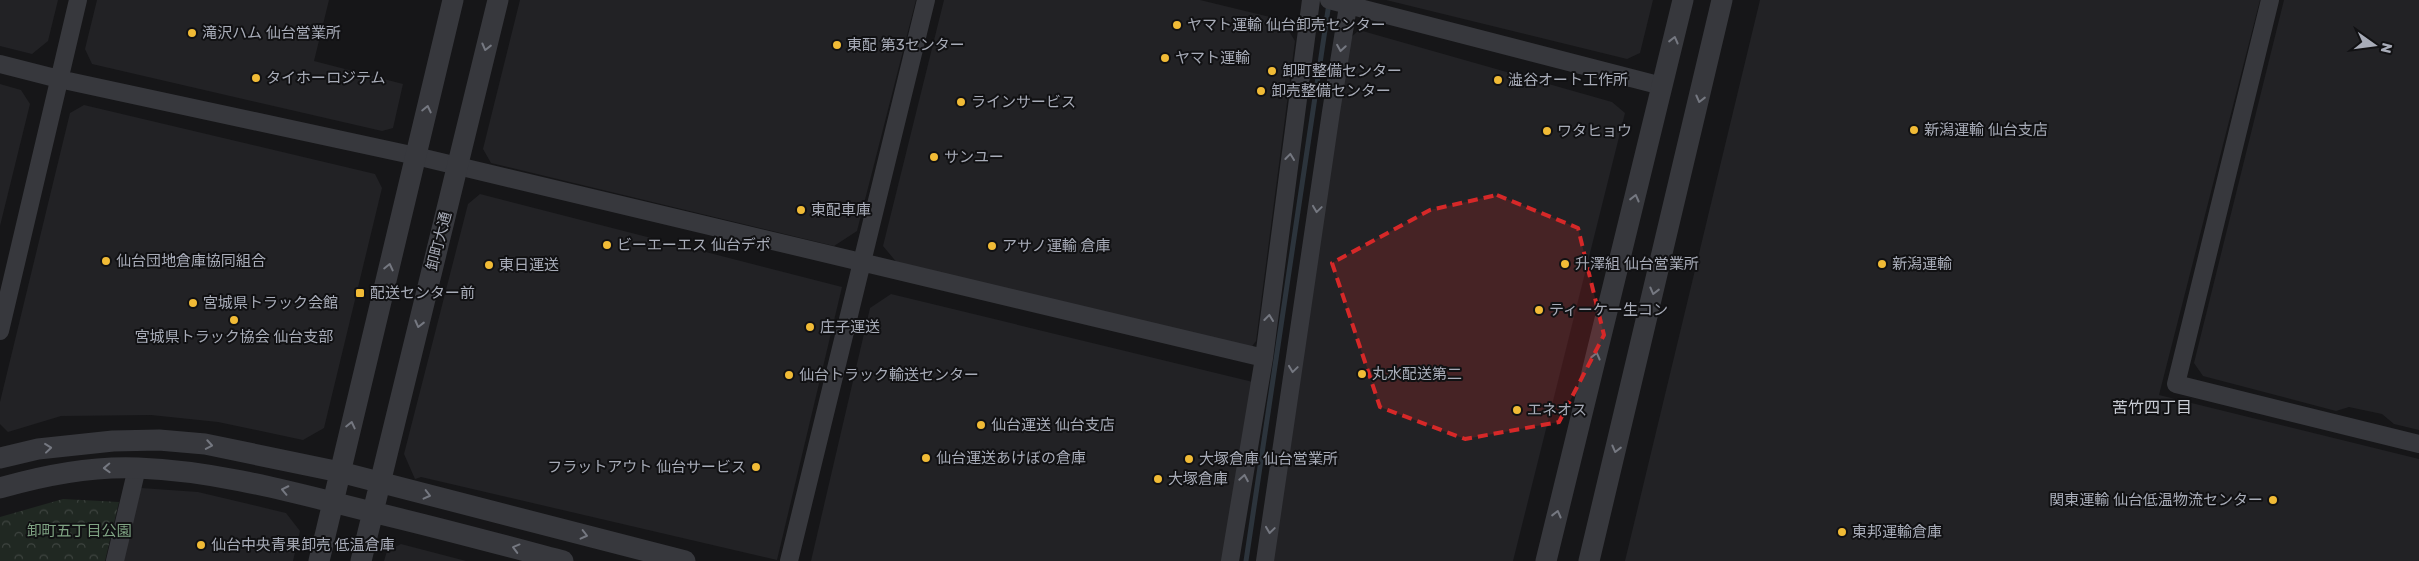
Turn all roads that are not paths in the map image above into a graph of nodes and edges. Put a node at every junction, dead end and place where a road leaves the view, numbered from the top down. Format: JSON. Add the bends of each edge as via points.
{"nodes":[{"id":1,"x":78,"y":0,"type":"edge"},
{"id":2,"x":453,"y":0,"type":"edge"},
{"id":3,"x":498,"y":0,"type":"edge"},
{"id":4,"x":926,"y":0,"type":"edge"},
{"id":5,"x":1311,"y":0,"type":"edge"},
{"id":6,"x":1684,"y":0,"type":"edge"},
{"id":7,"x":1722,"y":0,"type":"edge"},
{"id":8,"x":2270,"y":0,"type":"edge"},
{"id":9,"x":1343,"y":2,"type":"edge"},
{"id":10,"x":0,"y":64,"type":"edge"},
{"id":11,"x":59,"y":79,"type":"junction"},
{"id":12,"x":1662,"y":86,"type":"junction"},
{"id":13,"x":416,"y":156,"type":"junction"},
{"id":14,"x":458,"y":166,"type":"junction"},
{"id":15,"x":862,"y":263,"type":"junction"},
{"id":16,"x":0,"y":331,"type":"edge"},
{"id":17,"x":1264,"y":358,"type":"junction"},
{"id":18,"x":2419,"y":444,"type":"edge"},
{"id":19,"x":0,"y":458,"type":"edge"},
{"id":20,"x":138,"y":468,"type":"junction"},
{"id":21,"x":340,"y":472,"type":"junction"},
{"id":22,"x":380,"y":483,"type":"junction"},
{"id":23,"x":0,"y":488,"type":"edge"},
{"id":24,"x":333,"y":501,"type":"junction"},
{"id":25,"x":373,"y":512,"type":"junction"},
{"id":26,"x":115,"y":561,"type":"edge"},
{"id":27,"x":319,"y":561,"type":"edge"},
{"id":28,"x":361,"y":561,"type":"edge"},
{"id":29,"x":563,"y":561,"type":"edge"},
{"id":30,"x":685,"y":561,"type":"edge"},
{"id":31,"x":789,"y":561,"type":"edge"},
{"id":32,"x":1230,"y":561,"type":"edge"},
{"id":33,"x":1265,"y":561,"type":"edge"},
{"id":34,"x":1546,"y":561,"type":"edge"},
{"id":35,"x":1589,"y":561,"type":"edge"}],
"edges":[{"from":1,"to":11,"type":"street"},
{"from":13,"to":2,"type":"street","one_way":true},
{"from":3,"to":14,"type":"street","name":"卸町大通","one_way":true},
{"from":4,"to":15,"type":"street"},
{"from":17,"to":5,"type":"street","one_way":true},
{"from":12,"to":6,"type":"street","one_way":true},
{"from":7,"to":35,"type":"street","one_way":true},
{"from":8,"to":18,"type":"street","via":[[2176,384]]},
{"from":9,"to":12,"type":"street"},
{"from":9,"to":33,"type":"street","one_way":true},
{"from":10,"to":11,"type":"street"},
{"from":11,"to":13,"type":"street"},
{"from":11,"to":16,"type":"street"},
{"from":34,"to":12,"type":"street","one_way":true},
{"from":13,"to":14,"type":"street"},
{"from":21,"to":13,"type":"street","one_way":true},
{"from":14,"to":15,"type":"street"},
{"from":14,"to":22,"type":"street","name":"卸町大通","one_way":true},
{"from":15,"to":17,"type":"street"},
{"from":15,"to":31,"type":"street"},
{"from":32,"to":17,"type":"street","one_way":true},
{"from":19,"to":21,"type":"street","one_way":true,"via":[[113,440],[159,440],[204,444]]},
{"from":20,"to":23,"type":"street","one_way":true,"via":[[102,468],[42,476]]},
{"from":24,"to":20,"type":"street","one_way":true,"via":[[202,473]]},
{"from":20,"to":26,"type":"street"},
{"from":21,"to":22,"type":"street"},
{"from":21,"to":24,"type":"street"},
{"from":22,"to":25,"type":"street","name":"卸町大通"},
{"from":22,"to":30,"type":"street","one_way":true},
{"from":24,"to":25,"type":"street"},
{"from":24,"to":27,"type":"street"},
{"from":25,"to":28,"type":"street","name":"卸町大通"},
{"from":29,"to":25,"type":"street","one_way":true}]}
